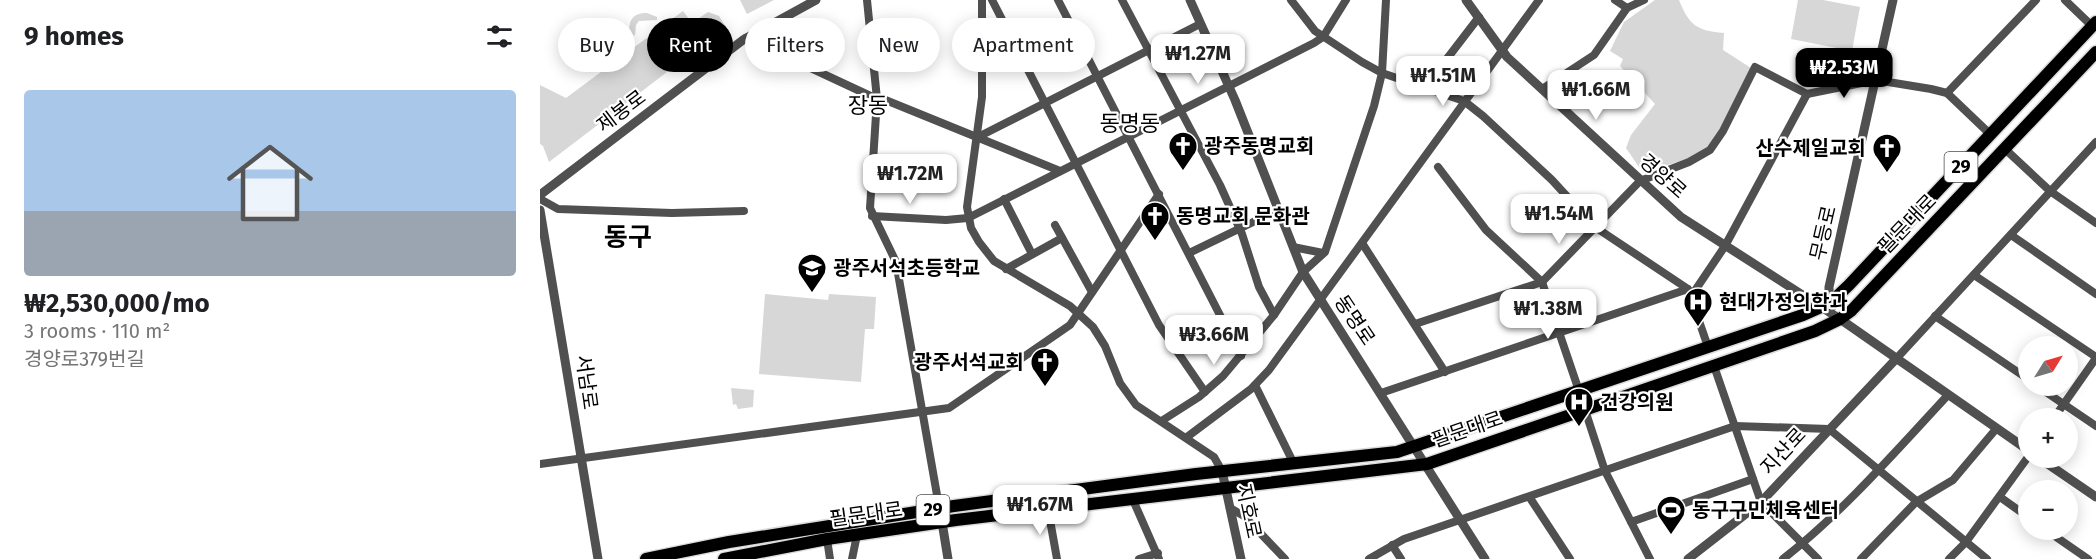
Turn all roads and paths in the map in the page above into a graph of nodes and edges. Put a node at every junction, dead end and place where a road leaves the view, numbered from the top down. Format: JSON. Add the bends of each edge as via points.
{"nodes":[{"id":1,"x":816,"y":0,"type":"edge"},
{"id":2,"x":867,"y":0,"type":"edge"},
{"id":3,"x":982,"y":0,"type":"edge"},
{"id":4,"x":992,"y":0,"type":"edge"},
{"id":5,"x":1058,"y":0,"type":"edge"},
{"id":6,"x":1122,"y":0,"type":"edge"},
{"id":7,"x":1190,"y":0,"type":"edge"},
{"id":8,"x":1291,"y":0,"type":"edge"},
{"id":9,"x":1346,"y":0,"type":"edge"},
{"id":10,"x":1386,"y":0,"type":"edge"},
{"id":11,"x":1466,"y":0,"type":"edge"},
{"id":12,"x":1539,"y":0,"type":"edge"},
{"id":13,"x":1615,"y":0,"type":"edge"},
{"id":14,"x":1644,"y":0,"type":"edge"},
{"id":15,"x":1893,"y":0,"type":"edge"},
{"id":16,"x":2036,"y":0,"type":"edge"},
{"id":17,"x":2065,"y":0,"type":"edge"},
{"id":18,"x":1627,"y":8,"type":"junction"},
{"id":19,"x":1479,"y":17,"type":"junction"},
{"id":20,"x":783,"y":18,"type":"edge"},
{"id":21,"x":1200,"y":24,"type":"junction"},
{"id":22,"x":2094,"y":24,"type":"edge"},
{"id":23,"x":1323,"y":37,"type":"junction"},
{"id":24,"x":745,"y":39,"type":"edge"},
{"id":25,"x":1148,"y":50,"type":"junction"},
{"id":26,"x":1503,"y":50,"type":"junction"},
{"id":27,"x":2096,"y":52,"type":"edge"},
{"id":28,"x":819,"y":72,"type":"edge"},
{"id":29,"x":1382,"y":73,"type":"junction"},
{"id":30,"x":1095,"y":76,"type":"junction"},
{"id":31,"x":1876,"y":80,"type":"junction"},
{"id":32,"x":1228,"y":84,"type":"junction"},
{"id":33,"x":1430,"y":88,"type":"junction"},
{"id":34,"x":1542,"y":89,"type":"junction"},
{"id":35,"x":1947,"y":93,"type":"junction"},
{"id":36,"x":1807,"y":94,"type":"junction"},
{"id":37,"x":877,"y":99,"type":"junction"},
{"id":38,"x":1046,"y":101,"type":"junction"},
{"id":39,"x":1464,"y":102,"type":"junction"},
{"id":40,"x":1179,"y":109,"type":"junction"},
{"id":41,"x":1991,"y":135,"type":"junction"},
{"id":42,"x":978,"y":136,"type":"junction"},
{"id":43,"x":1128,"y":136,"type":"junction"},
{"id":44,"x":2096,"y":142,"type":"edge"},
{"id":45,"x":2005,"y":149,"type":"junction"},
{"id":46,"x":1078,"y":162,"type":"junction"},
{"id":47,"x":1438,"y":167,"type":"dead end"},
{"id":48,"x":1060,"y":171,"type":"junction"},
{"id":49,"x":1640,"y":181,"type":"junction"},
{"id":50,"x":2050,"y":191,"type":"junction"},
{"id":51,"x":1159,"y":194,"type":"junction"},
{"id":52,"x":540,"y":197,"type":"edge"},
{"id":53,"x":1004,"y":199,"type":"junction"},
{"id":54,"x":540,"y":210,"type":"edge"},
{"id":55,"x":1278,"y":210,"type":"junction"},
{"id":56,"x":744,"y":211,"type":"dead end"},
{"id":57,"x":872,"y":216,"type":"junction"},
{"id":58,"x":968,"y":218,"type":"junction"},
{"id":59,"x":2096,"y":223,"type":"edge"},
{"id":60,"x":1055,"y":225,"type":"dead end"},
{"id":61,"x":1239,"y":227,"type":"junction"},
{"id":62,"x":1595,"y":227,"type":"junction"},
{"id":63,"x":2011,"y":235,"type":"junction"},
{"id":64,"x":1062,"y":238,"type":"junction"},
{"id":65,"x":1362,"y":243,"type":"junction"},
{"id":66,"x":1725,"y":246,"type":"junction"},
{"id":67,"x":1293,"y":247,"type":"junction"},
{"id":68,"x":1121,"y":248,"type":"junction"},
{"id":69,"x":1323,"y":253,"type":"junction"},
{"id":70,"x":1032,"y":254,"type":"junction"},
{"id":71,"x":1189,"y":254,"type":"junction"},
{"id":72,"x":1006,"y":269,"type":"junction"},
{"id":73,"x":1303,"y":272,"type":"junction"},
{"id":74,"x":1974,"y":275,"type":"junction"},
{"id":75,"x":1542,"y":282,"type":"junction"},
{"id":76,"x":1092,"y":292,"type":"junction"},
{"id":77,"x":1690,"y":292,"type":"junction"},
{"id":78,"x":2096,"y":294,"type":"edge"},
{"id":79,"x":1320,"y":300,"type":"junction"},
{"id":80,"x":1827,"y":306,"type":"junction"},
{"id":81,"x":1079,"y":313,"type":"junction"},
{"id":82,"x":1274,"y":315,"type":"junction"},
{"id":83,"x":1935,"y":316,"type":"junction"},
{"id":84,"x":1840,"y":319,"type":"junction"},
{"id":85,"x":1415,"y":324,"type":"junction"},
{"id":86,"x":1559,"y":333,"type":"junction"},
{"id":87,"x":1708,"y":347,"type":"junction"},
{"id":88,"x":1240,"y":356,"type":"junction"},
{"id":89,"x":2096,"y":358,"type":"edge"},
{"id":90,"x":1896,"y":359,"type":"junction"},
{"id":91,"x":1714,"y":366,"type":"junction"},
{"id":92,"x":1444,"y":372,"type":"junction"},
{"id":93,"x":2018,"y":372,"type":"edge"},
{"id":94,"x":1256,"y":384,"type":"junction"},
{"id":95,"x":1579,"y":391,"type":"junction"},
{"id":96,"x":1205,"y":392,"type":"junction"},
{"id":97,"x":1381,"y":393,"type":"junction"},
{"id":98,"x":1948,"y":395,"type":"junction"},
{"id":99,"x":2052,"y":396,"type":"edge"},
{"id":100,"x":2064,"y":404,"type":"junction"},
{"id":101,"x":2061,"y":408,"type":"edge"},
{"id":102,"x":1585,"y":410,"type":"junction"},
{"id":103,"x":921,"y":411,"type":"junction"},
{"id":104,"x":1162,"y":420,"type":"junction"},
{"id":105,"x":1735,"y":426,"type":"junction"},
{"id":106,"x":2096,"y":426,"type":"edge"},
{"id":107,"x":1829,"y":429,"type":"junction"},
{"id":108,"x":1996,"y":429,"type":"junction"},
{"id":109,"x":1187,"y":437,"type":"junction"},
{"id":110,"x":2018,"y":443,"type":"edge"},
{"id":111,"x":1415,"y":445,"type":"junction"},
{"id":112,"x":580,"y":458,"type":"junction"},
{"id":113,"x":540,"y":464,"type":"edge"},
{"id":114,"x":1294,"y":464,"type":"junction"},
{"id":115,"x":1427,"y":464,"type":"junction"},
{"id":116,"x":2020,"y":468,"type":"edge"},
{"id":117,"x":2054,"y":468,"type":"edge"},
{"id":118,"x":1877,"y":470,"type":"junction"},
{"id":119,"x":1222,"y":471,"type":"junction"},
{"id":120,"x":1605,"y":471,"type":"junction"},
{"id":121,"x":1753,"y":479,"type":"junction"},
{"id":122,"x":1225,"y":486,"type":"junction"},
{"id":123,"x":2096,"y":496,"type":"edge"},
{"id":124,"x":2000,"y":497,"type":"junction"},
{"id":125,"x":1530,"y":498,"type":"junction"},
{"id":126,"x":1133,"y":500,"type":"junction"},
{"id":127,"x":1761,"y":502,"type":"junction"},
{"id":128,"x":1916,"y":502,"type":"junction"},
{"id":129,"x":1230,"y":508,"type":"junction"},
{"id":130,"x":939,"y":509,"type":"junction"},
{"id":131,"x":1048,"y":509,"type":"junction"},
{"id":132,"x":2018,"y":510,"type":"edge"},
{"id":133,"x":1462,"y":520,"type":"junction"},
{"id":134,"x":942,"y":522,"type":"junction"},
{"id":135,"x":1631,"y":522,"type":"junction"},
{"id":136,"x":857,"y":535,"type":"junction"},
{"id":137,"x":827,"y":539,"type":"junction"},
{"id":138,"x":2060,"y":540,"type":"edge"},
{"id":139,"x":1966,"y":542,"type":"junction"},
{"id":140,"x":1803,"y":543,"type":"junction"},
{"id":141,"x":1392,"y":545,"type":"junction"},
{"id":142,"x":1158,"y":556,"type":"edge"},
{"id":143,"x":738,"y":558,"type":"edge"},
{"id":144,"x":598,"y":559,"type":"edge"},
{"id":145,"x":646,"y":559,"type":"edge"},
{"id":146,"x":724,"y":559,"type":"edge"},
{"id":147,"x":830,"y":559,"type":"edge"},
{"id":148,"x":852,"y":559,"type":"edge"},
{"id":149,"x":948,"y":559,"type":"edge"},
{"id":150,"x":1057,"y":559,"type":"edge"},
{"id":151,"x":1139,"y":559,"type":"edge"},
{"id":152,"x":1240,"y":559,"type":"edge"},
{"id":153,"x":1285,"y":559,"type":"edge"},
{"id":154,"x":1370,"y":559,"type":"edge"},
{"id":155,"x":1401,"y":559,"type":"edge"},
{"id":156,"x":1485,"y":559,"type":"edge"},
{"id":157,"x":1570,"y":559,"type":"edge"},
{"id":158,"x":1650,"y":559,"type":"edge"},
{"id":159,"x":1688,"y":559,"type":"edge"},
{"id":160,"x":1783,"y":559,"type":"edge"},
{"id":161,"x":1818,"y":559,"type":"edge"},
{"id":162,"x":1861,"y":559,"type":"edge"},
{"id":163,"x":1949,"y":559,"type":"edge"},
{"id":164,"x":1987,"y":559,"type":"edge"},
{"id":165,"x":2088,"y":559,"type":"edge"}],
"edges":[{"from":1,"to":20,"type":"street","name":"제봉로"},
{"from":2,"to":37,"type":"street"},
{"from":3,"to":42,"type":"street","via":[[983,78]]},
{"from":4,"to":38,"type":"street"},
{"from":5,"to":30,"type":"street"},
{"from":6,"to":25,"type":"street"},
{"from":7,"to":21,"type":"street","name":"동명로"},
{"from":8,"to":23,"type":"street"},
{"from":9,"to":23,"type":"street"},
{"from":10,"to":29,"type":"street"},
{"from":11,"to":19,"type":"street","name":"경양로"},
{"from":12,"to":26,"type":"street"},
{"from":13,"to":18,"type":"street"},
{"from":14,"to":18,"type":"street"},
{"from":15,"to":31,"type":"street","name":"무등로"},
{"from":16,"to":35,"type":"street"},
{"from":17,"to":22,"type":"street"},
{"from":18,"to":34,"type":"street","via":[[1594,55]]},
{"from":19,"to":26,"type":"street","name":"경양로"},
{"from":19,"to":33,"type":"street"},
{"from":21,"to":25,"type":"street"},
{"from":21,"to":32,"type":"street","name":"동명로"},
{"from":22,"to":41,"type":"main road","name":"필문대로","number":"29"},
{"from":23,"to":29,"type":"street"},
{"from":23,"to":32,"type":"street"},
{"from":24,"to":52,"type":"street","name":"제봉로"},
{"from":25,"to":30,"type":"street"},
{"from":25,"to":40,"type":"street"},
{"from":26,"to":34,"type":"street","name":"경양로"},
{"from":26,"to":39,"type":"street"},
{"from":27,"to":45,"type":"main road","name":"필문대로","number":"29"},
{"from":28,"to":37,"type":"street"},
{"from":29,"to":33,"type":"street"},
{"from":29,"to":69,"type":"street"},
{"from":30,"to":38,"type":"street"},
{"from":30,"to":43,"type":"street"},
{"from":31,"to":35,"type":"street"},
{"from":31,"to":36,"type":"street"},
{"from":31,"to":80,"type":"street","name":"무등로"},
{"from":32,"to":40,"type":"street"},
{"from":32,"to":55,"type":"street","name":"동명로"},
{"from":33,"to":39,"type":"street"},
{"from":34,"to":49,"type":"street","name":"경양로"},
{"from":35,"to":41,"type":"street"},
{"from":36,"to":49,"type":"street","via":[[1755,67],[1710,150]]},
{"from":36,"to":66,"type":"street"},
{"from":37,"to":42,"type":"street"},
{"from":37,"to":57,"type":"street"},
{"from":38,"to":42,"type":"street"},
{"from":38,"to":46,"type":"street"},
{"from":39,"to":62,"type":"street","via":[[1513,142]]},
{"from":39,"to":65,"type":"street"},
{"from":40,"to":43,"type":"street"},
{"from":40,"to":61,"type":"street"},
{"from":41,"to":80,"type":"main road","name":"필문대로","number":"29"},
{"from":42,"to":48,"type":"street"},
{"from":42,"to":58,"type":"street"},
{"from":43,"to":46,"type":"street"},
{"from":43,"to":51,"type":"street"},
{"from":44,"to":50,"type":"street"},
{"from":45,"to":50,"type":"street"},
{"from":45,"to":84,"type":"main road","name":"필문대로","number":"29"},
{"from":46,"to":48,"type":"street"},
{"from":46,"to":68,"type":"street"},
{"from":47,"to":75,"type":"street","via":[[1486,230]]},
{"from":48,"to":53,"type":"street"},
{"from":49,"to":62,"type":"street"},
{"from":49,"to":66,"type":"street","name":"경양로","via":[[1681,217]]},
{"from":50,"to":59,"type":"street"},
{"from":50,"to":63,"type":"street"},
{"from":51,"to":68,"type":"street"},
{"from":51,"to":71,"type":"street"},
{"from":52,"to":56,"type":"street","via":[[558,209]]},
{"from":53,"to":58,"type":"street"},
{"from":53,"to":70,"type":"street"},
{"from":54,"to":112,"type":"street","name":"서남로"},
{"from":55,"to":61,"type":"street"},
{"from":55,"to":67,"type":"street","name":"동명로"},
{"from":57,"to":58,"type":"street"},
{"from":57,"to":103,"type":"street","via":[[896,262]]},
{"from":58,"to":72,"type":"street","via":[[978,243]]},
{"from":60,"to":64,"type":"street"},
{"from":61,"to":71,"type":"street"},
{"from":61,"to":82,"type":"street","via":[[1259,287]]},
{"from":62,"to":75,"type":"street"},
{"from":62,"to":77,"type":"street"},
{"from":63,"to":74,"type":"street"},
{"from":63,"to":78,"type":"street"},
{"from":64,"to":70,"type":"street"},
{"from":64,"to":76,"type":"street"},
{"from":65,"to":79,"type":"street"},
{"from":65,"to":85,"type":"street"},
{"from":66,"to":77,"type":"street"},
{"from":66,"to":80,"type":"street","name":"경양로"},
{"from":67,"to":69,"type":"street"},
{"from":67,"to":73,"type":"street","name":"동명로"},
{"from":68,"to":76,"type":"street"},
{"from":68,"to":96,"type":"street","via":[[1164,334]]},
{"from":69,"to":73,"type":"street"},
{"from":70,"to":72,"type":"street"},
{"from":71,"to":88,"type":"street"},
{"from":72,"to":81,"type":"street"},
{"from":73,"to":79,"type":"street","name":"동명로"},
{"from":73,"to":82,"type":"street"},
{"from":74,"to":83,"type":"street"},
{"from":74,"to":89,"type":"street"},
{"from":75,"to":85,"type":"street"},
{"from":75,"to":86,"type":"street"},
{"from":76,"to":81,"type":"street"},
{"from":77,"to":86,"type":"street"},
{"from":77,"to":87,"type":"street"},
{"from":79,"to":94,"type":"street"},
{"from":79,"to":97,"type":"street","name":"동명로"},
{"from":80,"to":84,"type":"street","name":"경양로"},
{"from":80,"to":87,"type":"main road","name":"필문대로","number":"29"},
{"from":81,"to":103,"type":"street","via":[[1061,334],[958,405]]},
{"from":81,"to":104,"type":"street","via":[[1101,338],[1128,396]]},
{"from":82,"to":88,"type":"street"},
{"from":83,"to":90,"type":"street"},
{"from":83,"to":93,"type":"street"},
{"from":84,"to":90,"type":"street"},
{"from":84,"to":91,"type":"main road","name":"필문대로","number":"29"},
{"from":85,"to":92,"type":"street"},
{"from":86,"to":92,"type":"street"},
{"from":86,"to":95,"type":"street"},
{"from":87,"to":95,"type":"main road","name":"필문대로","number":"29"},
{"from":88,"to":96,"type":"street"},
{"from":89,"to":100,"type":"street"},
{"from":90,"to":98,"type":"street"},
{"from":90,"to":107,"type":"street","name":"지산로"},
{"from":91,"to":102,"type":"main road","name":"필문대로","number":"29"},
{"from":91,"to":105,"type":"street"},
{"from":92,"to":97,"type":"street"},
{"from":94,"to":109,"type":"street"},
{"from":94,"to":114,"type":"street"},
{"from":95,"to":111,"type":"main road","name":"필문대로","number":"29"},
{"from":96,"to":104,"type":"street"},
{"from":97,"to":111,"type":"street","name":"동명로"},
{"from":98,"to":108,"type":"street"},
{"from":98,"to":118,"type":"street"},
{"from":99,"to":100,"type":"street"},
{"from":100,"to":101,"type":"street"},
{"from":100,"to":106,"type":"street"},
{"from":102,"to":115,"type":"main road","name":"필문대로","number":"29"},
{"from":102,"to":120,"type":"street"},
{"from":103,"to":112,"type":"street"},
{"from":103,"to":130,"type":"street"},
{"from":104,"to":109,"type":"street"},
{"from":105,"to":107,"type":"street"},
{"from":105,"to":120,"type":"street"},
{"from":105,"to":121,"type":"street"},
{"from":107,"to":118,"type":"street"},
{"from":107,"to":127,"type":"street","name":"지산로"},
{"from":108,"to":110,"type":"street"},
{"from":108,"to":128,"type":"street","via":[[1953,480]]},
{"from":109,"to":119,"type":"street","via":[[1214,457]]},
{"from":111,"to":114,"type":"main road","name":"필문대로","number":"29","via":[[1397,452]]},
{"from":111,"to":115,"type":"street","name":"동명로"},
{"from":112,"to":113,"type":"street"},
{"from":112,"to":144,"type":"street","name":"서남로"},
{"from":114,"to":119,"type":"main road","name":"필문대로","number":"29"},
{"from":115,"to":122,"type":"main road","name":"필문대로","number":"29"},
{"from":115,"to":133,"type":"street","name":"동명로"},
{"from":116,"to":124,"type":"street"},
{"from":117,"to":123,"type":"street"},
{"from":118,"to":128,"type":"street"},
{"from":118,"to":140,"type":"street"},
{"from":119,"to":122,"type":"street","name":"지호로"},
{"from":119,"to":130,"type":"main road","name":"필문대로","number":"29"},
{"from":120,"to":125,"type":"street"},
{"from":120,"to":135,"type":"street"},
{"from":121,"to":127,"type":"street"},
{"from":121,"to":135,"type":"street"},
{"from":122,"to":126,"type":"main road","name":"필문대로","number":"29"},
{"from":122,"to":129,"type":"street","name":"지호로"},
{"from":124,"to":132,"type":"street"},
{"from":124,"to":139,"type":"street"},
{"from":125,"to":133,"type":"street"},
{"from":125,"to":157,"type":"street"},
{"from":126,"to":131,"type":"main road","name":"필문대로","number":"29"},
{"from":126,"to":142,"type":"street"},
{"from":127,"to":140,"type":"street"},
{"from":127,"to":159,"type":"street","name":"지산로"},
{"from":128,"to":139,"type":"street"},
{"from":128,"to":162,"type":"street"},
{"from":129,"to":152,"type":"street","name":"지호로"},
{"from":129,"to":153,"type":"street","via":[[1244,516]]},
{"from":130,"to":134,"type":"street"},
{"from":130,"to":145,"type":"main road","name":"필문대로","number":"29"},
{"from":131,"to":134,"type":"main road","name":"필문대로","number":"29"},
{"from":131,"to":150,"type":"street"},
{"from":133,"to":141,"type":"street"},
{"from":133,"to":156,"type":"street","name":"동명로"},
{"from":134,"to":136,"type":"main road","name":"필문대로","number":"29"},
{"from":134,"to":149,"type":"street"},
{"from":135,"to":158,"type":"street"},
{"from":136,"to":137,"type":"main road","name":"필문대로","number":"29"},
{"from":136,"to":148,"type":"street"},
{"from":137,"to":143,"type":"main road","name":"필문대로","number":"29"},
{"from":137,"to":147,"type":"street"},
{"from":138,"to":165,"type":"street"},
{"from":139,"to":163,"type":"street"},
{"from":139,"to":164,"type":"street"},
{"from":140,"to":160,"type":"street"},
{"from":140,"to":161,"type":"street"},
{"from":141,"to":154,"type":"street"},
{"from":141,"to":155,"type":"street"},
{"from":142,"to":151,"type":"street"},
{"from":143,"to":146,"type":"main road","name":"필문대로","number":"29"}]}
